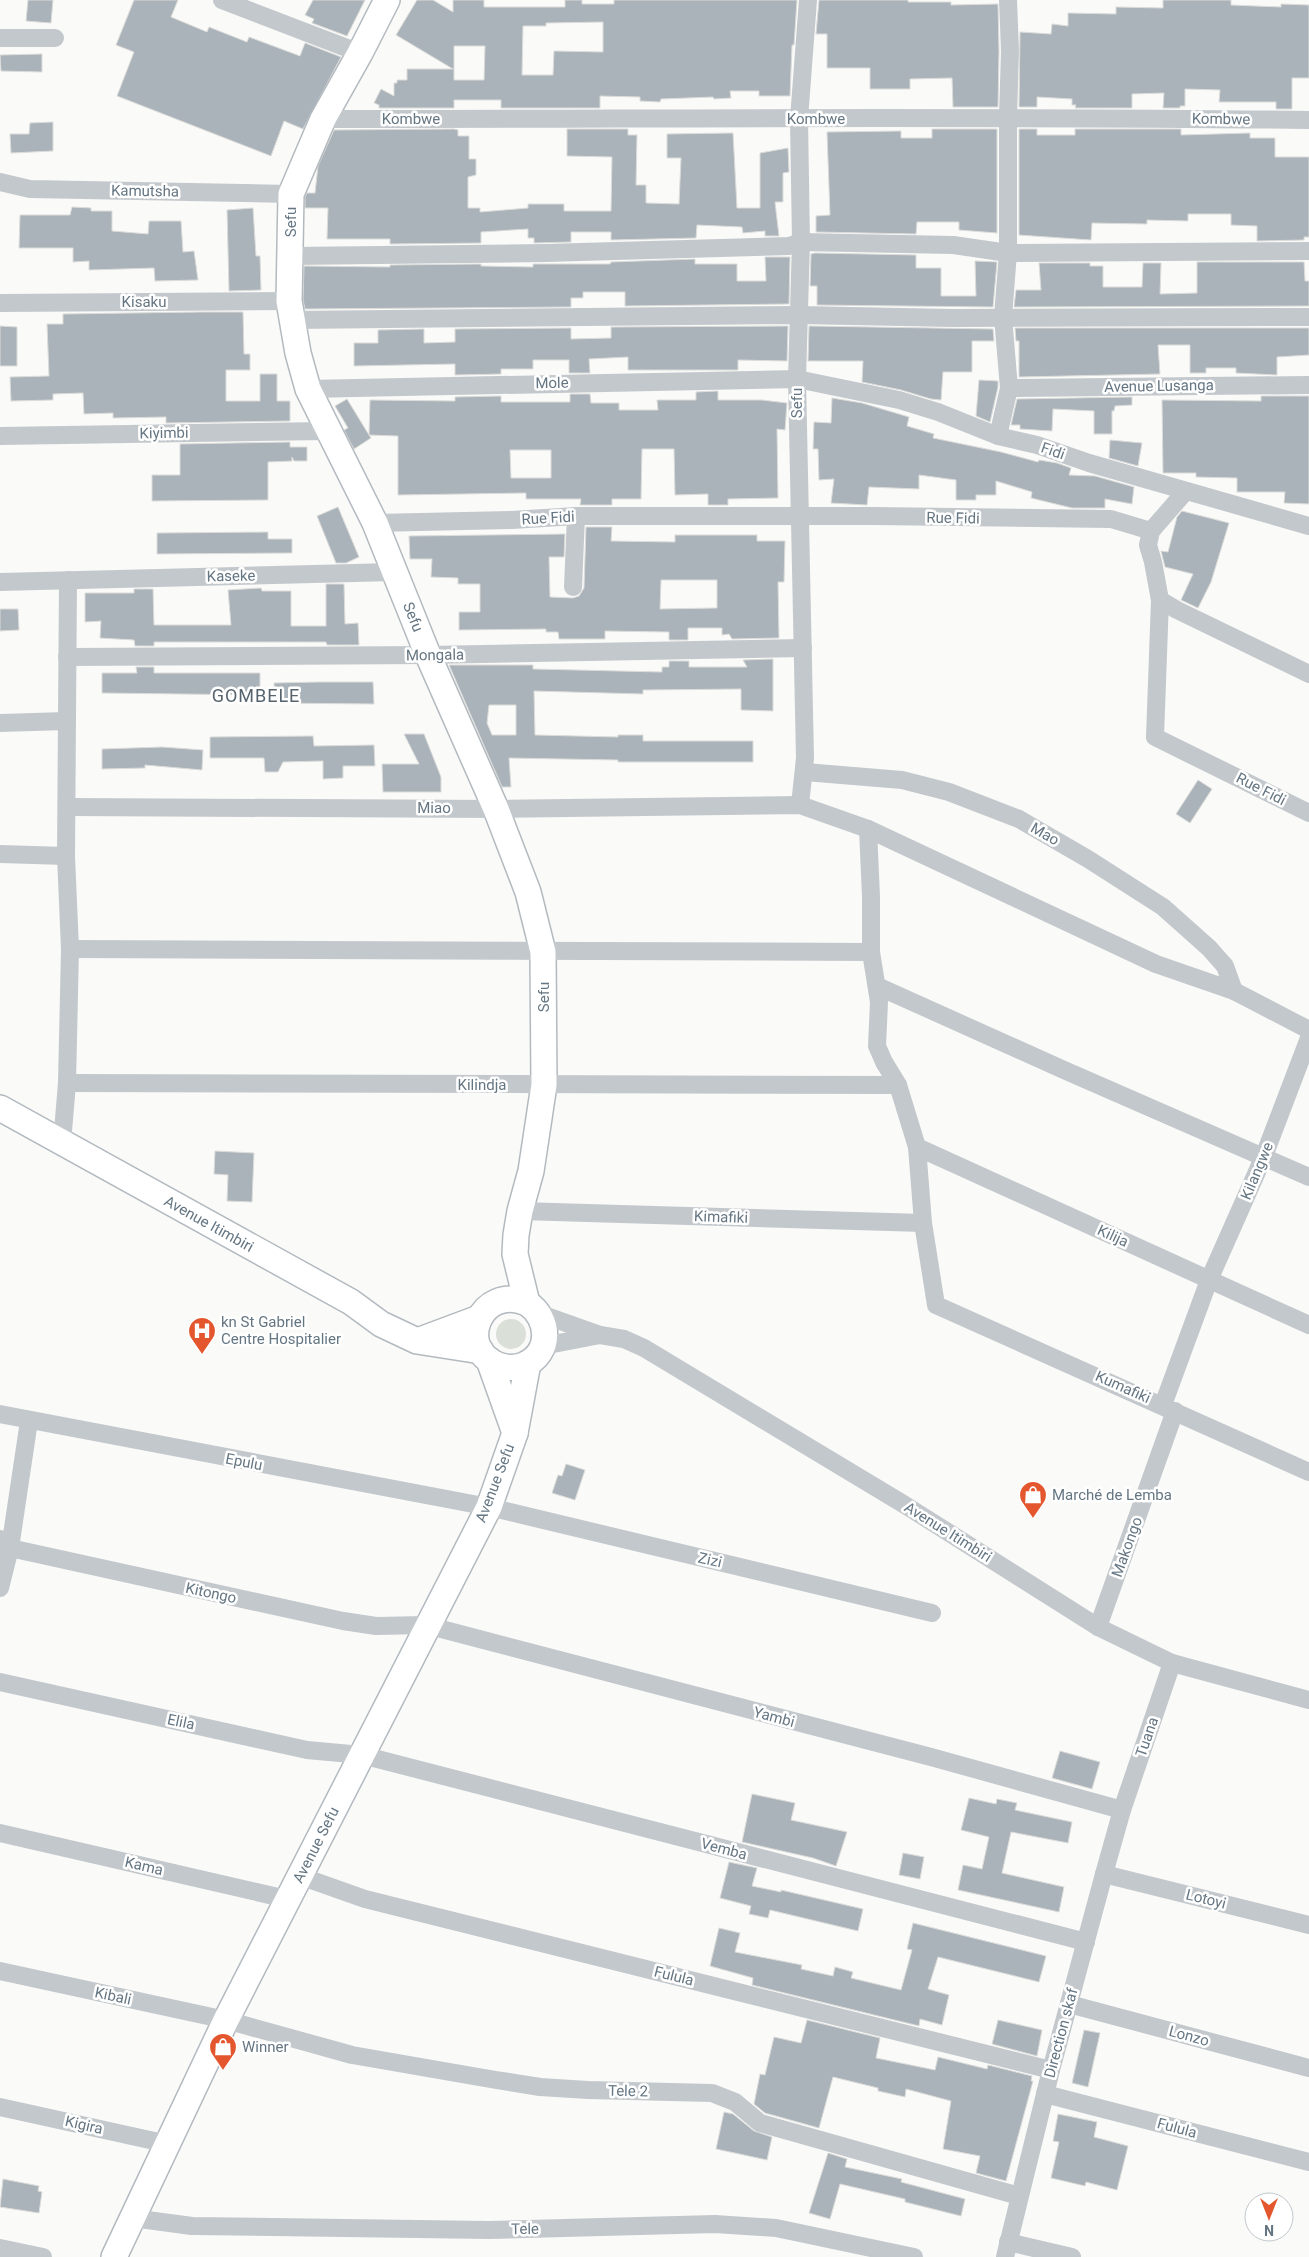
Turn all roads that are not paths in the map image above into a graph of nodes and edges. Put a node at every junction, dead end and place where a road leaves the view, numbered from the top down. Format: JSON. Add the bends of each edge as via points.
{"nodes":[{"id":1,"x":222,"y":0,"type":"edge"},
{"id":2,"x":387,"y":0,"type":"edge"},
{"id":3,"x":808,"y":0,"type":"edge"},
{"id":4,"x":1008,"y":0,"type":"edge"},
{"id":5,"x":0,"y":38,"type":"edge"},
{"id":6,"x":55,"y":38,"type":"dead end"},
{"id":7,"x":360,"y":53,"type":"junction"},
{"id":8,"x":1008,"y":117,"type":"junction"},
{"id":9,"x":323,"y":118,"type":"junction"},
{"id":10,"x":800,"y":119,"type":"junction"},
{"id":11,"x":1309,"y":120,"type":"edge"},
{"id":12,"x":0,"y":182,"type":"edge"},
{"id":13,"x":291,"y":194,"type":"junction"},
{"id":14,"x":801,"y":242,"type":"junction"},
{"id":15,"x":1309,"y":251,"type":"edge"},
{"id":16,"x":1008,"y":253,"type":"junction"},
{"id":17,"x":290,"y":256,"type":"junction"},
{"id":18,"x":0,"y":303,"type":"edge"},
{"id":19,"x":290,"y":311,"type":"junction"},
{"id":20,"x":799,"y":316,"type":"junction"},
{"id":21,"x":1003,"y":317,"type":"junction"},
{"id":22,"x":1309,"y":317,"type":"edge"},
{"id":23,"x":797,"y":379,"type":"junction"},
{"id":24,"x":1309,"y":385,"type":"edge"},
{"id":25,"x":1009,"y":388,"type":"junction"},
{"id":26,"x":308,"y":389,"type":"junction"},
{"id":27,"x":327,"y":431,"type":"junction"},
{"id":28,"x":0,"y":436,"type":"edge"},
{"id":29,"x":998,"y":436,"type":"junction"},
{"id":30,"x":1185,"y":492,"type":"junction"},
{"id":31,"x":576,"y":516,"type":"junction"},
{"id":32,"x":800,"y":518,"type":"junction"},
{"id":33,"x":375,"y":523,"type":"junction"},
{"id":34,"x":1309,"y":526,"type":"edge"},
{"id":35,"x":1151,"y":531,"type":"junction"},
{"id":36,"x":394,"y":572,"type":"junction"},
{"id":37,"x":68,"y":580,"type":"junction"},
{"id":38,"x":0,"y":582,"type":"edge"},
{"id":39,"x":573,"y":587,"type":"dead end"},
{"id":40,"x":1160,"y":600,"type":"junction"},
{"id":41,"x":803,"y":648,"type":"junction"},
{"id":42,"x":428,"y":655,"type":"junction"},
{"id":43,"x":67,"y":657,"type":"junction"},
{"id":44,"x":1309,"y":674,"type":"edge"},
{"id":45,"x":66,"y":721,"type":"junction"},
{"id":46,"x":0,"y":723,"type":"edge"},
{"id":47,"x":805,"y":772,"type":"junction"},
{"id":48,"x":800,"y":806,"type":"junction"},
{"id":49,"x":68,"y":807,"type":"junction"},
{"id":50,"x":496,"y":809,"type":"junction"},
{"id":51,"x":1309,"y":813,"type":"edge"},
{"id":52,"x":868,"y":829,"type":"junction"},
{"id":53,"x":0,"y":854,"type":"edge"},
{"id":54,"x":66,"y":856,"type":"junction"},
{"id":55,"x":70,"y":949,"type":"junction"},
{"id":56,"x":544,"y":952,"type":"junction"},
{"id":57,"x":871,"y":952,"type":"junction"},
{"id":58,"x":877,"y":986,"type":"junction"},
{"id":59,"x":1234,"y":991,"type":"junction"},
{"id":60,"x":1309,"y":1030,"type":"edge"},
{"id":61,"x":1309,"y":1038,"type":"edge"},
{"id":62,"x":1305,"y":1062,"type":"edge"},
{"id":63,"x":67,"y":1083,"type":"junction"},
{"id":64,"x":544,"y":1085,"type":"junction"},
{"id":65,"x":898,"y":1085,"type":"junction"},
{"id":66,"x":0,"y":1108,"type":"edge"},
{"id":67,"x":62,"y":1143,"type":"junction"},
{"id":68,"x":917,"y":1147,"type":"junction"},
{"id":69,"x":1264,"y":1156,"type":"junction"},
{"id":70,"x":1309,"y":1177,"type":"edge"},
{"id":71,"x":520,"y":1211,"type":"junction"},
{"id":72,"x":923,"y":1224,"type":"junction"},
{"id":73,"x":515,"y":1254,"type":"junction"},
{"id":74,"x":1209,"y":1280,"type":"junction"},
{"id":75,"x":533,"y":1308,"type":"junction"},
{"id":76,"x":487,"y":1310,"type":"junction"},
{"id":77,"x":1309,"y":1325,"type":"edge"},
{"id":78,"x":600,"y":1335,"type":"junction"},
{"id":79,"x":418,"y":1341,"type":"junction"},
{"id":80,"x":535,"y":1355,"type":"junction"},
{"id":81,"x":485,"y":1356,"type":"junction"},
{"id":82,"x":1169,"y":1408,"type":"junction"},
{"id":83,"x":0,"y":1414,"type":"edge"},
{"id":84,"x":29,"y":1421,"type":"junction"},
{"id":85,"x":515,"y":1433,"type":"junction"},
{"id":86,"x":1309,"y":1472,"type":"edge"},
{"id":87,"x":488,"y":1507,"type":"junction"},
{"id":88,"x":5,"y":1544,"type":"edge"},
{"id":89,"x":0,"y":1588,"type":"edge"},
{"id":90,"x":932,"y":1613,"type":"dead end"},
{"id":91,"x":426,"y":1625,"type":"junction"},
{"id":92,"x":1098,"y":1627,"type":"junction"},
{"id":93,"x":1172,"y":1663,"type":"junction"},
{"id":94,"x":0,"y":1682,"type":"edge"},
{"id":95,"x":1309,"y":1700,"type":"edge"},
{"id":96,"x":362,"y":1755,"type":"junction"},
{"id":97,"x":1122,"y":1810,"type":"junction"},
{"id":98,"x":0,"y":1833,"type":"edge"},
{"id":99,"x":1104,"y":1874,"type":"junction"},
{"id":100,"x":300,"y":1876,"type":"junction"},
{"id":101,"x":287,"y":1899,"type":"junction"},
{"id":102,"x":1309,"y":1925,"type":"edge"},
{"id":103,"x":1086,"y":1942,"type":"junction"},
{"id":104,"x":0,"y":1971,"type":"edge"},
{"id":105,"x":1069,"y":2004,"type":"junction"},
{"id":106,"x":226,"y":2020,"type":"junction"},
{"id":107,"x":1309,"y":2068,"type":"edge"},
{"id":108,"x":1050,"y":2070,"type":"junction"},
{"id":109,"x":1045,"y":2094,"type":"junction"},
{"id":110,"x":0,"y":2106,"type":"edge"},
{"id":111,"x":168,"y":2144,"type":"junction"},
{"id":112,"x":1309,"y":2162,"type":"edge"},
{"id":113,"x":1019,"y":2196,"type":"junction"},
{"id":114,"x":132,"y":2218,"type":"junction"},
{"id":115,"x":0,"y":2248,"type":"edge"},
{"id":116,"x":1006,"y":2249,"type":"edge"},
{"id":117,"x":43,"y":2257,"type":"edge"},
{"id":118,"x":114,"y":2257,"type":"edge"},
{"id":119,"x":914,"y":2257,"type":"edge"},
{"id":120,"x":1072,"y":2257,"type":"edge"}],
"edges":[{"from":1,"to":7,"type":"street"},
{"from":2,"to":7,"type":"main road","name":"Sefu"},
{"from":3,"to":10,"type":"street","name":"Sefu"},
{"from":4,"to":8,"type":"street"},
{"from":5,"to":6,"type":"street"},
{"from":7,"to":9,"type":"main road","name":"Sefu"},
{"from":8,"to":10,"type":"street","name":"Kombwe"},
{"from":8,"to":11,"type":"street","name":"Kombwe"},
{"from":8,"to":16,"type":"street"},
{"from":9,"to":10,"type":"street","name":"Kombwe"},
{"from":9,"to":13,"type":"main road","name":"Sefu"},
{"from":10,"to":14,"type":"street","name":"Sefu"},
{"from":12,"to":13,"type":"street","name":"Kamutsha","via":[[30,189]]},
{"from":13,"to":17,"type":"main road","name":"Sefu"},
{"from":14,"to":16,"type":"street","via":[[924,243]]},
{"from":14,"to":17,"type":"street","via":[[789,246],[546,253]]},
{"from":14,"to":20,"type":"street","name":"Sefu"},
{"from":15,"to":16,"type":"street"},
{"from":16,"to":21,"type":"street"},
{"from":17,"to":19,"type":"main road","name":"Sefu"},
{"from":18,"to":19,"type":"street","name":"Kisaku"},
{"from":19,"to":20,"type":"street","name":"Kisaku"},
{"from":19,"to":26,"type":"main road","name":"Sefu"},
{"from":20,"to":21,"type":"street","name":"Kisaku"},
{"from":20,"to":23,"type":"street","name":"Sefu"},
{"from":21,"to":22,"type":"street","name":"Kisaku"},
{"from":21,"to":25,"type":"street"},
{"from":23,"to":26,"type":"street","name":"Mole"},
{"from":23,"to":29,"type":"street","name":"Fidi","via":[[899,400]]},
{"from":23,"to":32,"type":"street","name":"Sefu"},
{"from":24,"to":25,"type":"street","name":"Avenue Lusanga"},
{"from":25,"to":29,"type":"street"},
{"from":26,"to":27,"type":"main road","name":"Sefu"},
{"from":27,"to":28,"type":"street","name":"Kiyimbi"},
{"from":27,"to":33,"type":"main road","name":"Sefu"},
{"from":29,"to":30,"type":"street","name":"Fidi","via":[[1037,445]]},
{"from":30,"to":34,"type":"street","name":"Fidi"},
{"from":30,"to":35,"type":"street"},
{"from":31,"to":32,"type":"street","name":"Rue Fidi"},
{"from":31,"to":33,"type":"street","name":"Rue Fidi"},
{"from":31,"to":39,"type":"street"},
{"from":32,"to":35,"type":"street","name":"Rue Fidi","via":[[1111,519]]},
{"from":32,"to":41,"type":"street","name":"Sefu"},
{"from":33,"to":36,"type":"main road","name":"Sefu"},
{"from":35,"to":40,"type":"street","name":"Rue Fidi","via":[[1148,546]]},
{"from":36,"to":37,"type":"street","name":"Kaseke"},
{"from":36,"to":42,"type":"main road","name":"Sefu"},
{"from":37,"to":38,"type":"street","name":"Kaseke"},
{"from":37,"to":43,"type":"street"},
{"from":40,"to":44,"type":"street"},
{"from":40,"to":51,"type":"street","name":"Rue Fidi","via":[[1155,736]]},
{"from":41,"to":42,"type":"street","name":"Mongala"},
{"from":41,"to":47,"type":"street","name":"Sefu"},
{"from":42,"to":43,"type":"street","name":"Mongala"},
{"from":42,"to":50,"type":"main road","name":"Sefu"},
{"from":43,"to":45,"type":"street"},
{"from":45,"to":46,"type":"street"},
{"from":45,"to":49,"type":"street"},
{"from":47,"to":48,"type":"street","name":"Sefu"},
{"from":47,"to":59,"type":"street","name":"Mao","via":[[902,780],[949,792],[1019,819],[1163,907],[1225,966]]},
{"from":48,"to":50,"type":"street","name":"Miao"},
{"from":48,"to":52,"type":"street"},
{"from":49,"to":50,"type":"street","name":"Miao"},
{"from":49,"to":54,"type":"street"},
{"from":50,"to":56,"type":"main road","name":"Sefu","via":[[528,892]]},
{"from":52,"to":57,"type":"street"},
{"from":52,"to":59,"type":"street","via":[[1156,964]]},
{"from":53,"to":54,"type":"street"},
{"from":54,"to":55,"type":"street"},
{"from":55,"to":56,"type":"street"},
{"from":55,"to":63,"type":"street"},
{"from":56,"to":57,"type":"street"},
{"from":56,"to":64,"type":"main road","name":"Sefu"},
{"from":57,"to":58,"type":"street"},
{"from":58,"to":65,"type":"street","via":[[877,1046]]},
{"from":58,"to":69,"type":"street"},
{"from":59,"to":60,"type":"street"},
{"from":61,"to":62,"type":"street","name":"Kilangwe"},
{"from":62,"to":69,"type":"street","name":"Kilangwe"},
{"from":63,"to":64,"type":"street","name":"Kilindja"},
{"from":63,"to":67,"type":"street"},
{"from":64,"to":65,"type":"street","name":"Kilindja"},
{"from":64,"to":71,"type":"main road","name":"Sefu","via":[[531,1171]]},
{"from":65,"to":68,"type":"street"},
{"from":66,"to":67,"type":"main road","name":"Avenue Itimbiri"},
{"from":67,"to":79,"type":"main road","name":"Avenue Itimbiri","via":[[351,1302],[380,1324]]},
{"from":68,"to":72,"type":"street"},
{"from":68,"to":74,"type":"street","name":"Kilija"},
{"from":69,"to":70,"type":"street"},
{"from":69,"to":74,"type":"street","name":"Kilangwe"},
{"from":71,"to":72,"type":"street","name":"Kimafiki"},
{"from":71,"to":73,"type":"main road","name":"Sefu"},
{"from":72,"to":82,"type":"street","name":"Kumafiki","via":[[936,1305]]},
{"from":73,"to":75,"type":"main road"},
{"from":73,"to":76,"type":"main road"},
{"from":74,"to":77,"type":"street","name":"Kilija"},
{"from":74,"to":82,"type":"street","name":"Kilangwe"},
{"from":75,"to":76,"type":"main road","via":[[508,1299]]},
{"from":75,"to":78,"type":"street"},
{"from":75,"to":80,"type":"main road","via":[[545,1332]]},
{"from":76,"to":79,"type":"main road"},
{"from":76,"to":81,"type":"main road","via":[[476,1335]]},
{"from":78,"to":80,"type":"street"},
{"from":78,"to":92,"type":"street","name":"Avenue Itimbiri","via":[[624,1339],[644,1348],[905,1504]]},
{"from":79,"to":81,"type":"main road","name":"Avenue Itimbiri"},
{"from":80,"to":81,"type":"main road","via":[[508,1368]]},
{"from":80,"to":85,"type":"main road","name":"Avenue Sefu"},
{"from":81,"to":85,"type":"main road"},
{"from":82,"to":86,"type":"street","name":"Kumafiki"},
{"from":82,"to":92,"type":"street","name":"Makongo"},
{"from":83,"to":84,"type":"street","name":"Epulu"},
{"from":84,"to":87,"type":"street","name":"Epulu"},
{"from":84,"to":88,"type":"street"},
{"from":85,"to":87,"type":"main road","name":"Avenue Sefu"},
{"from":87,"to":90,"type":"street","name":"Zizi"},
{"from":87,"to":91,"type":"main road","name":"Avenue Sefu"},
{"from":88,"to":89,"type":"street"},
{"from":88,"to":91,"type":"street","name":"Kitongo","via":[[343,1621],[376,1626]]},
{"from":91,"to":96,"type":"main road","name":"Avenue Sefu"},
{"from":91,"to":97,"type":"street","name":"Yambi"},
{"from":92,"to":93,"type":"street","name":"Avenue Itimbiri"},
{"from":93,"to":95,"type":"street","name":"Avenue Itimbiri"},
{"from":93,"to":97,"type":"street","name":"Tuana"},
{"from":94,"to":96,"type":"street","name":"Elila","via":[[307,1750]]},
{"from":96,"to":100,"type":"main road","name":"Avenue Sefu"},
{"from":96,"to":103,"type":"street","name":"Vemba"},
{"from":97,"to":99,"type":"street","name":"Direction skaf"},
{"from":98,"to":101,"type":"street","name":"Kama"},
{"from":99,"to":102,"type":"street","name":"Lotoyi"},
{"from":99,"to":103,"type":"street","name":"Direction skaf"},
{"from":100,"to":101,"type":"main road","name":"Avenue Sefu"},
{"from":100,"to":108,"type":"street","name":"Fulula","via":[[365,1899]]},
{"from":101,"to":106,"type":"main road","name":"Avenue Sefu"},
{"from":103,"to":105,"type":"street","name":"Direction skaf"},
{"from":104,"to":106,"type":"street","name":"Kibali"},
{"from":105,"to":107,"type":"street","name":"Lonzo"},
{"from":105,"to":108,"type":"street","name":"Direction skaf"},
{"from":106,"to":111,"type":"main road","name":"Avenue Sefu"},
{"from":106,"to":113,"type":"street","name":"Tele 2","via":[[352,2055],[540,2087],[712,2094],[735,2102],[760,2123]]},
{"from":108,"to":109,"type":"street","name":"Direction skaf"},
{"from":109,"to":112,"type":"street","name":"Fulula"},
{"from":109,"to":113,"type":"street","name":"Direction skaf"},
{"from":110,"to":111,"type":"street","name":"Kigira"},
{"from":111,"to":114,"type":"main road","name":"Avenue Sefu"},
{"from":113,"to":116,"type":"street","name":"Direction skaf"},
{"from":114,"to":118,"type":"main road","name":"Avenue Sefu"},
{"from":114,"to":119,"type":"street","name":"Tele","via":[[192,2226],[459,2229],[715,2224],[776,2228]]},
{"from":115,"to":117,"type":"street"},
{"from":116,"to":120,"type":"street"}]}
